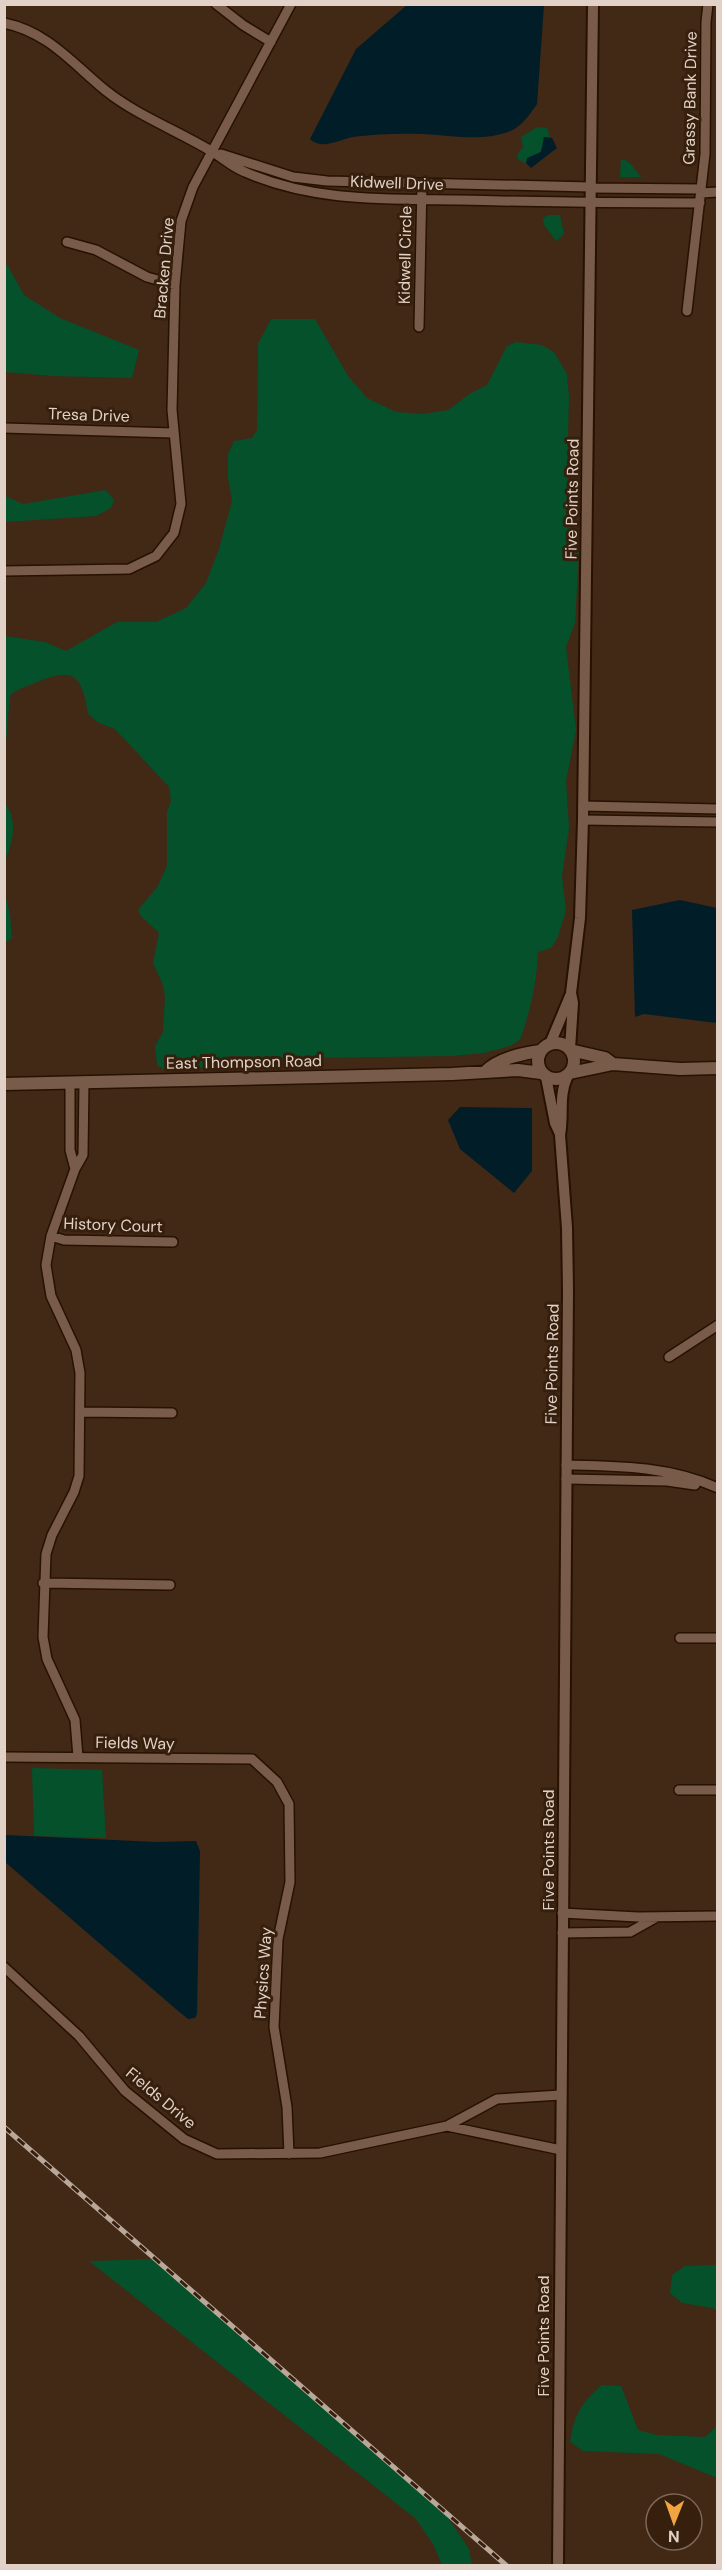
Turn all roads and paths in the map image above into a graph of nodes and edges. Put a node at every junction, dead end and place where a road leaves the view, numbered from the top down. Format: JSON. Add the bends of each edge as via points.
{"nodes":[{"id":1,"x":216,"y":4,"type":"edge"},
{"id":2,"x":291,"y":4,"type":"edge"},
{"id":3,"x":593,"y":4,"type":"edge"},
{"id":4,"x":708,"y":4,"type":"edge"},
{"id":5,"x":4,"y":23,"type":"edge"},
{"id":6,"x":271,"y":42,"type":"junction"},
{"id":7,"x":212,"y":152,"type":"junction"},
{"id":8,"x":422,"y":183,"type":"junction"},
{"id":9,"x":591,"y":187,"type":"junction"},
{"id":10,"x":717,"y":192,"type":"edge"},
{"id":11,"x":701,"y":195,"type":"junction"},
{"id":12,"x":421,"y":199,"type":"junction"},
{"id":13,"x":591,"y":203,"type":"junction"},
{"id":14,"x":67,"y":242,"type":"dead end"},
{"id":15,"x":175,"y":285,"type":"junction"},
{"id":16,"x":687,"y":311,"type":"dead end"},
{"id":17,"x":419,"y":327,"type":"dead end"},
{"id":18,"x":4,"y":428,"type":"edge"},
{"id":19,"x":173,"y":433,"type":"junction"},
{"id":20,"x":4,"y":571,"type":"edge"},
{"id":21,"x":583,"y":806,"type":"junction"},
{"id":22,"x":662,"y":808,"type":"junction"},
{"id":23,"x":717,"y":809,"type":"edge"},
{"id":24,"x":583,"y":820,"type":"junction"},
{"id":25,"x":662,"y":821,"type":"junction"},
{"id":26,"x":717,"y":822,"type":"edge"},
{"id":27,"x":571,"y":993,"type":"junction"},
{"id":28,"x":545,"y":1047,"type":"junction"},
{"id":29,"x":570,"y":1049,"type":"junction"},
{"id":30,"x":613,"y":1064,"type":"junction"},
{"id":31,"x":717,"y":1068,"type":"edge"},
{"id":32,"x":485,"y":1072,"type":"junction"},
{"id":33,"x":569,"y":1074,"type":"junction"},
{"id":34,"x":544,"y":1075,"type":"junction"},
{"id":35,"x":70,"y":1083,"type":"junction"},
{"id":36,"x":84,"y":1083,"type":"junction"},
{"id":37,"x":4,"y":1084,"type":"edge"},
{"id":38,"x":560,"y":1135,"type":"junction"},
{"id":39,"x":75,"y":1169,"type":"junction"},
{"id":40,"x":51,"y":1236,"type":"junction"},
{"id":41,"x":173,"y":1242,"type":"dead end"},
{"id":42,"x":717,"y":1325,"type":"edge"},
{"id":43,"x":669,"y":1356,"type":"dead end"},
{"id":44,"x":80,"y":1412,"type":"junction"},
{"id":45,"x":172,"y":1413,"type":"dead end"},
{"id":46,"x":566,"y":1466,"type":"junction"},
{"id":47,"x":566,"y":1479,"type":"junction"},
{"id":48,"x":717,"y":1488,"type":"edge"},
{"id":49,"x":717,"y":1493,"type":"edge"},
{"id":50,"x":44,"y":1583,"type":"junction"},
{"id":51,"x":170,"y":1585,"type":"dead end"},
{"id":52,"x":680,"y":1638,"type":"dead end"},
{"id":53,"x":717,"y":1638,"type":"edge"},
{"id":54,"x":4,"y":1757,"type":"edge"},
{"id":55,"x":78,"y":1757,"type":"junction"},
{"id":56,"x":261,"y":1768,"type":"joint"},
{"id":57,"x":679,"y":1790,"type":"dead end"},
{"id":58,"x":717,"y":1790,"type":"edge"},
{"id":59,"x":562,"y":1913,"type":"junction"},
{"id":60,"x":717,"y":1916,"type":"edge"},
{"id":61,"x":657,"y":1917,"type":"junction"},
{"id":62,"x":562,"y":1933,"type":"junction"},
{"id":63,"x":4,"y":1967,"type":"edge"},
{"id":64,"x":561,"y":2095,"type":"junction"},
{"id":65,"x":447,"y":2126,"type":"junction"},
{"id":66,"x":561,"y":2150,"type":"junction"},
{"id":67,"x":289,"y":2154,"type":"junction"},
{"id":68,"x":558,"y":2565,"type":"edge"}],
"edges":[{"from":1,"to":6,"type":"street"},
{"from":2,"to":6,"type":"street","name":"Bracken Drive"},
{"from":3,"to":9,"type":"street","name":"Five Points Road"},
{"from":4,"to":11,"type":"street","name":"Grassy Bank Drive"},
{"from":5,"to":7,"type":"street","name":"Kidwell Drive","via":[[43,36],[120,101]]},
{"from":6,"to":7,"type":"street","name":"Bracken Drive"},
{"from":7,"to":8,"type":"street","name":"Kidwell Drive","via":[[293,177]]},
{"from":7,"to":12,"type":"street","name":"Kidwell Drive","via":[[243,171],[295,190],[336,196]]},
{"from":7,"to":15,"type":"street","name":"Bracken Drive","via":[[184,209]]},
{"from":8,"to":9,"type":"street","name":"Kidwell Drive"},
{"from":8,"to":12,"type":"street","name":"Kidwell Circle"},
{"from":9,"to":11,"type":"street","name":"Kidwell Drive"},
{"from":9,"to":13,"type":"street","name":"Five Points Road"},
{"from":10,"to":11,"type":"street"},
{"from":11,"to":13,"type":"street","name":"Kidwell Drive"},
{"from":11,"to":16,"type":"street","name":"Grassy Bank Drive"},
{"from":12,"to":13,"type":"street","name":"Kidwell Drive"},
{"from":12,"to":17,"type":"street","name":"Kidwell Circle"},
{"from":13,"to":21,"type":"street","name":"Five Points Road"},
{"from":14,"to":15,"type":"street","via":[[96,250],[147,277]]},
{"from":15,"to":19,"type":"street","name":"Bracken Drive"},
{"from":18,"to":19,"type":"street","name":"Tresa Drive"},
{"from":19,"to":20,"type":"street","name":"Bracken Drive","via":[[180,511],[170,540],[158,553],[121,570]]},
{"from":21,"to":22,"type":"street"},
{"from":21,"to":24,"type":"street","name":"Five Points Road"},
{"from":22,"to":23,"type":"street"},
{"from":22,"to":25,"type":"street"},
{"from":24,"to":25,"type":"street"},
{"from":24,"to":27,"type":"street","name":"Five Points Road","via":[[580,918]]},
{"from":25,"to":26,"type":"street"},
{"from":27,"to":28,"type":"street","name":"Five Points Road"},
{"from":27,"to":29,"type":"street","name":"Five Points Road"},
{"from":28,"to":29,"type":"main road","via":[[563,1044]]},
{"from":28,"to":32,"type":"main road","name":"East Thompson Road","via":[[492,1065]]},
{"from":28,"to":34,"type":"main road","via":[[537,1062]]},
{"from":29,"to":30,"type":"main road","via":[[605,1058]]},
{"from":29,"to":33,"type":"main road","via":[[574,1058]]},
{"from":30,"to":31,"type":"main road"},
{"from":30,"to":33,"type":"main road"},
{"from":32,"to":34,"type":"main road","name":"East Thompson Road","via":[[518,1070]]},
{"from":32,"to":36,"type":"main road","name":"East Thompson Road"},
{"from":33,"to":34,"type":"main road","via":[[557,1080]]},
{"from":33,"to":38,"type":"street","name":"Five Points Road","via":[[561,1092]]},
{"from":34,"to":38,"type":"street","name":"Five Points Road"},
{"from":35,"to":36,"type":"main road","name":"East Thompson Road"},
{"from":35,"to":37,"type":"main road","name":"East Thompson Road"},
{"from":35,"to":39,"type":"street","via":[[70,1150]]},
{"from":36,"to":39,"type":"street","via":[[83,1155]]},
{"from":38,"to":46,"type":"street","name":"Five Points Road","via":[[568,1265]]},
{"from":39,"to":40,"type":"street"},
{"from":40,"to":41,"type":"street","name":"History Court","via":[[64,1240]]},
{"from":40,"to":44,"type":"street","via":[[46,1278],[52,1301],[78,1355]]},
{"from":42,"to":43,"type":"street"},
{"from":44,"to":45,"type":"street"},
{"from":44,"to":50,"type":"street","via":[[77,1482],[48,1545]]},
{"from":46,"to":47,"type":"street","name":"Five Points Road"},
{"from":46,"to":48,"type":"street","via":[[654,1469],[696,1478]]},
{"from":47,"to":49,"type":"street","via":[[667,1480]]},
{"from":47,"to":59,"type":"street","name":"Five Points Road"},
{"from":50,"to":51,"type":"street"},
{"from":50,"to":55,"type":"street","via":[[44,1648],[75,1720]]},
{"from":52,"to":53,"type":"street"},
{"from":54,"to":55,"type":"street","name":"Fields Way"},
{"from":55,"to":56,"type":"street","name":"Fields Way","via":[[252,1759]]},
{"from":56,"to":67,"type":"street","name":"Physics Way","via":[[277,1782],[289,1804],[290,1882],[278,1939],[274,2027],[288,2108]]},
{"from":57,"to":58,"type":"street"},
{"from":59,"to":61,"type":"street"},
{"from":59,"to":62,"type":"street","name":"Five Points Road"},
{"from":60,"to":61,"type":"street"},
{"from":61,"to":62,"type":"street","via":[[630,1932]]},
{"from":62,"to":64,"type":"street","name":"Five Points Road"},
{"from":63,"to":67,"type":"street","name":"Fields Drive","via":[[79,2036],[125,2091],[184,2139],[217,2154]]},
{"from":64,"to":65,"type":"street","name":"Fields Drive","via":[[497,2099]]},
{"from":64,"to":66,"type":"street","name":"Five Points Road"},
{"from":65,"to":66,"type":"street","name":"Fields Drive"},
{"from":65,"to":67,"type":"street","name":"Fields Drive","via":[[320,2153]]},
{"from":66,"to":68,"type":"street","name":"Five Points Road"}]}
